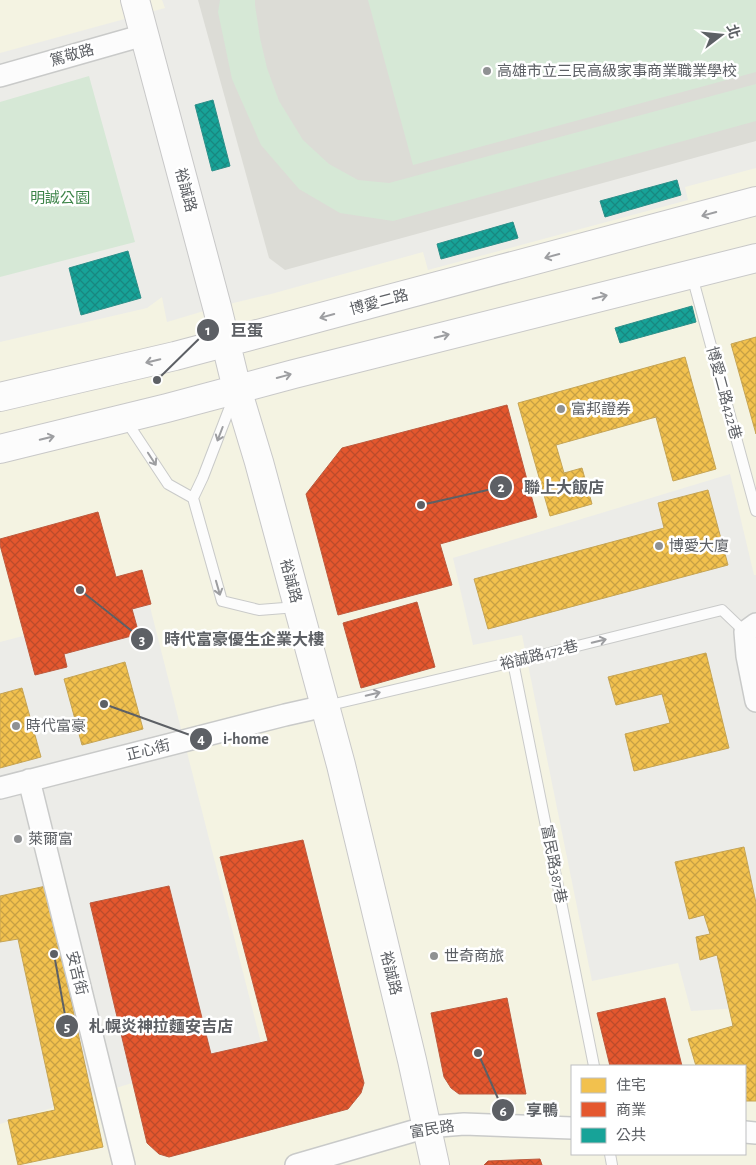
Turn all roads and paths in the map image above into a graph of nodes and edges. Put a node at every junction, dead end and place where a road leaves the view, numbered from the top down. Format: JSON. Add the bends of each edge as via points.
{"nodes":[{"id":1,"x":135,"y":0,"type":"edge"},
{"id":2,"x":144,"y":34,"type":"junction"},
{"id":3,"x":0,"y":76,"type":"edge"},
{"id":4,"x":756,"y":201,"type":"edge"},
{"id":5,"x":756,"y":258,"type":"edge"},
{"id":6,"x":692,"y":274,"type":"junction"},
{"id":7,"x":226,"y":342,"type":"junction"},
{"id":8,"x":237,"y":389,"type":"junction"},
{"id":9,"x":0,"y":397,"type":"edge"},
{"id":10,"x":125,"y":418,"type":"junction"},
{"id":11,"x":0,"y":449,"type":"edge"},
{"id":12,"x":193,"y":498,"type":"junction"},
{"id":13,"x":756,"y":511,"type":"edge"},
{"id":14,"x":298,"y":607,"type":"junction"},
{"id":15,"x":751,"y":628,"type":"edge"},
{"id":16,"x":513,"y":662,"type":"junction"},
{"id":17,"x":756,"y":701,"type":"edge"},
{"id":18,"x":325,"y":706,"type":"junction"},
{"id":19,"x":29,"y":780,"type":"junction"},
{"id":20,"x":0,"y":788,"type":"edge"},
{"id":21,"x":594,"y":1065,"type":"edge"},
{"id":22,"x":427,"y":1127,"type":"junction"},
{"id":23,"x":571,"y":1128,"type":"edge"},
{"id":24,"x":124,"y":1165,"type":"edge"},
{"id":25,"x":296,"y":1165,"type":"edge"},
{"id":26,"x":435,"y":1165,"type":"edge"}],
"edges":[{"from":1,"to":2,"type":"main road","name":"裕誠路"},
{"from":2,"to":3,"type":"street","name":"篤敬路"},
{"from":2,"to":7,"type":"main road","name":"裕誠路"},
{"from":4,"to":7,"type":"main road","name":"博愛二路","one_way":true},
{"from":5,"to":6,"type":"main road"},
{"from":8,"to":6,"type":"main road","one_way":true},
{"from":6,"to":13,"type":"lane","name":"博愛二路422巷"},
{"from":7,"to":8,"type":"main road","name":"裕誠路"},
{"from":7,"to":9,"type":"main road","name":"博愛二路","one_way":true},
{"from":8,"to":10,"type":"main road"},
{"from":8,"to":12,"type":"lane","one_way":true},
{"from":8,"to":14,"type":"main road","name":"裕誠路"},
{"from":11,"to":10,"type":"main road","one_way":true},
{"from":10,"to":12,"type":"lane","one_way":true,"via":[[168,484]]},
{"from":12,"to":14,"type":"lane","one_way":true,"via":[[222,601],[259,610]]},
{"from":14,"to":18,"type":"main road","name":"裕誠路"},
{"from":16,"to":15,"type":"lane","name":"裕誠路472巷","one_way":true,"via":[[722,610]]},
{"from":15,"to":17,"type":"street","via":[[747,656]]},
{"from":18,"to":16,"type":"lane","name":"裕誠路472巷","one_way":true},
{"from":16,"to":21,"type":"lane","name":"富民路387巷"},
{"from":18,"to":19,"type":"street","name":"正心街"},
{"from":18,"to":22,"type":"main road","name":"裕誠路"},
{"from":19,"to":20,"type":"street","name":"正心街"},
{"from":19,"to":24,"type":"street","name":"安吉街"},
{"from":22,"to":23,"type":"street","name":"富民路","via":[[464,1124]]},
{"from":22,"to":25,"type":"street","name":"富民路"},
{"from":22,"to":26,"type":"main road","name":"裕誠路"}]}
